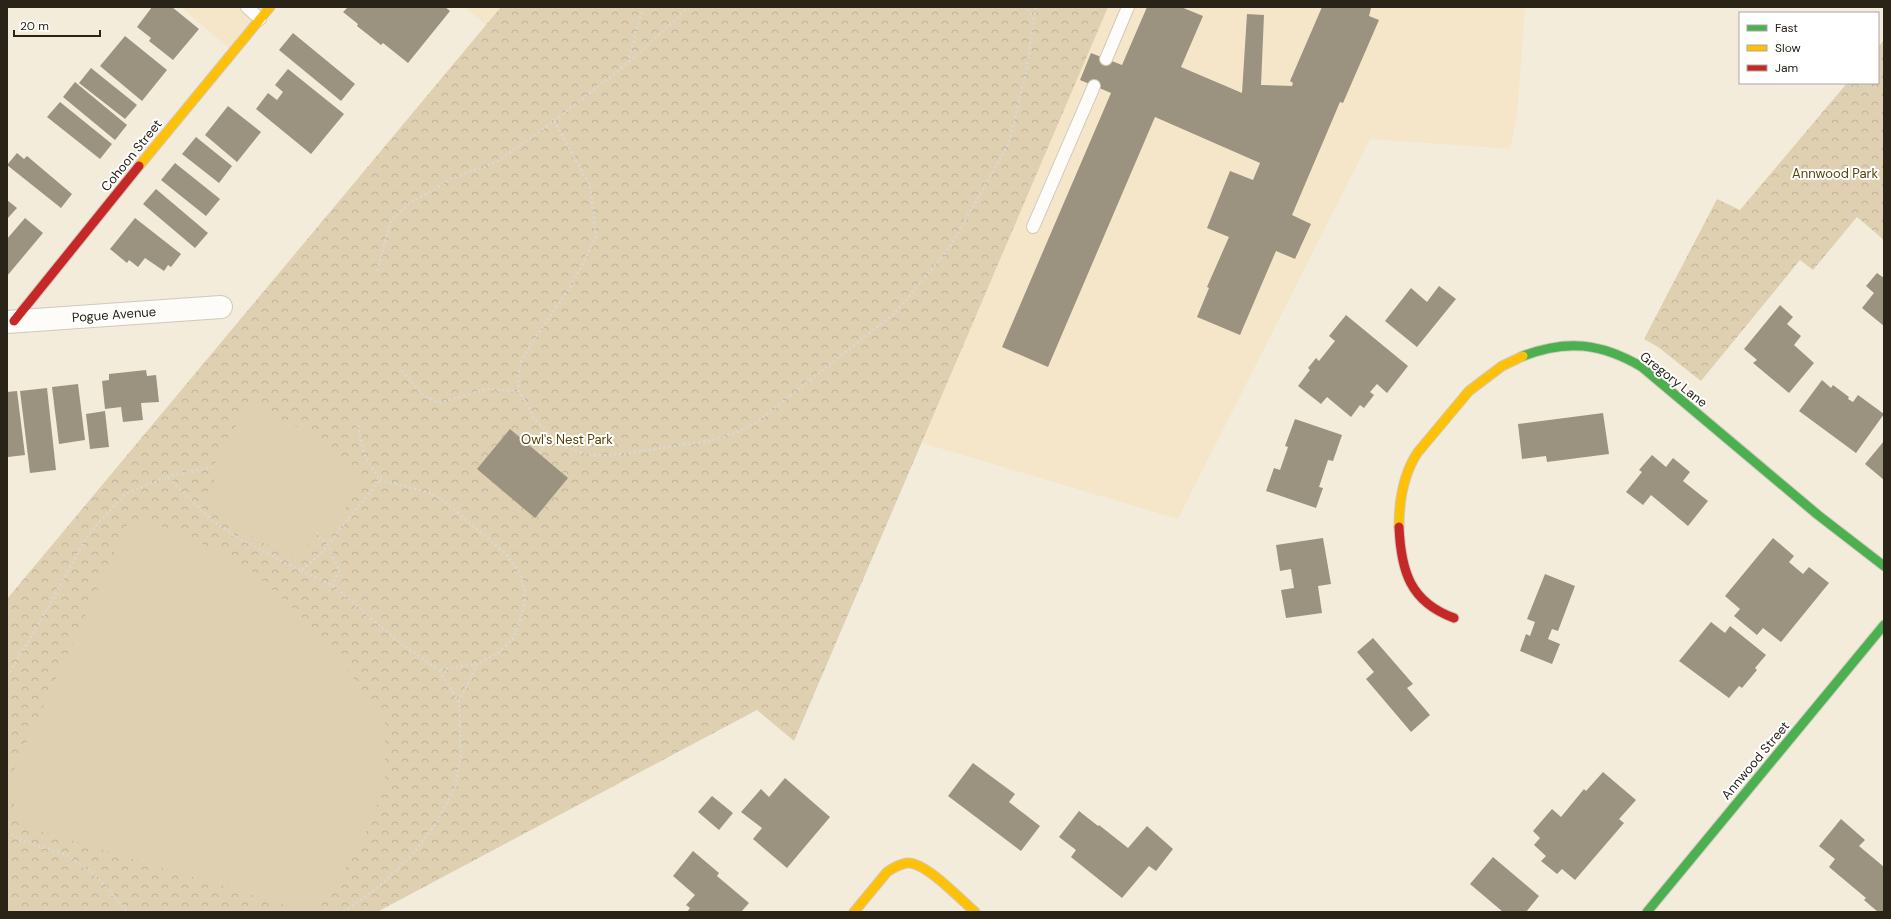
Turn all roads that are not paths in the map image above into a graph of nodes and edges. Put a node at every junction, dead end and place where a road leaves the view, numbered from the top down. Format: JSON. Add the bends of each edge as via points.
{"nodes":[{"id":1,"x":247,"y":7,"type":"edge"},
{"id":2,"x":270,"y":7,"type":"edge"},
{"id":3,"x":1128,"y":7,"type":"edge"},
{"id":4,"x":260,"y":19,"type":"junction"},
{"id":5,"x":1106,"y":59,"type":"dead end"},
{"id":6,"x":1094,"y":86,"type":"dead end"},
{"id":7,"x":1034,"y":227,"type":"dead end"},
{"id":8,"x":221,"y":307,"type":"dead end"},
{"id":9,"x":10,"y":321,"type":"edge"},
{"id":10,"x":1884,"y":566,"type":"edge"},
{"id":11,"x":1454,"y":618,"type":"dead end"},
{"id":12,"x":1884,"y":625,"type":"edge"},
{"id":13,"x":854,"y":912,"type":"edge"},
{"id":14,"x":975,"y":912,"type":"edge"},
{"id":15,"x":1646,"y":912,"type":"edge"}],
"edges":[{"from":1,"to":4,"type":"lane"},
{"from":2,"to":4,"type":"street","name":"Cohoon Street"},
{"from":3,"to":5,"type":"lane"},
{"from":4,"to":9,"type":"street","name":"Cohoon Street"},
{"from":6,"to":7,"type":"lane"},
{"from":8,"to":9,"type":"street","name":"Pogue Avenue"},
{"from":10,"to":11,"type":"street","name":"Gregory Lane","via":[[1818,515],[1642,367],[1619,354],[1599,348],[1566,345],[1539,348],[1514,358],[1468,392],[1412,461],[1401,498],[1398,523],[1400,549],[1411,586],[1425,603]]},
{"from":12,"to":15,"type":"street","name":"Annwood Street"},
{"from":13,"to":14,"type":"street","via":[[887,872],[908,863],[923,867]]}]}
